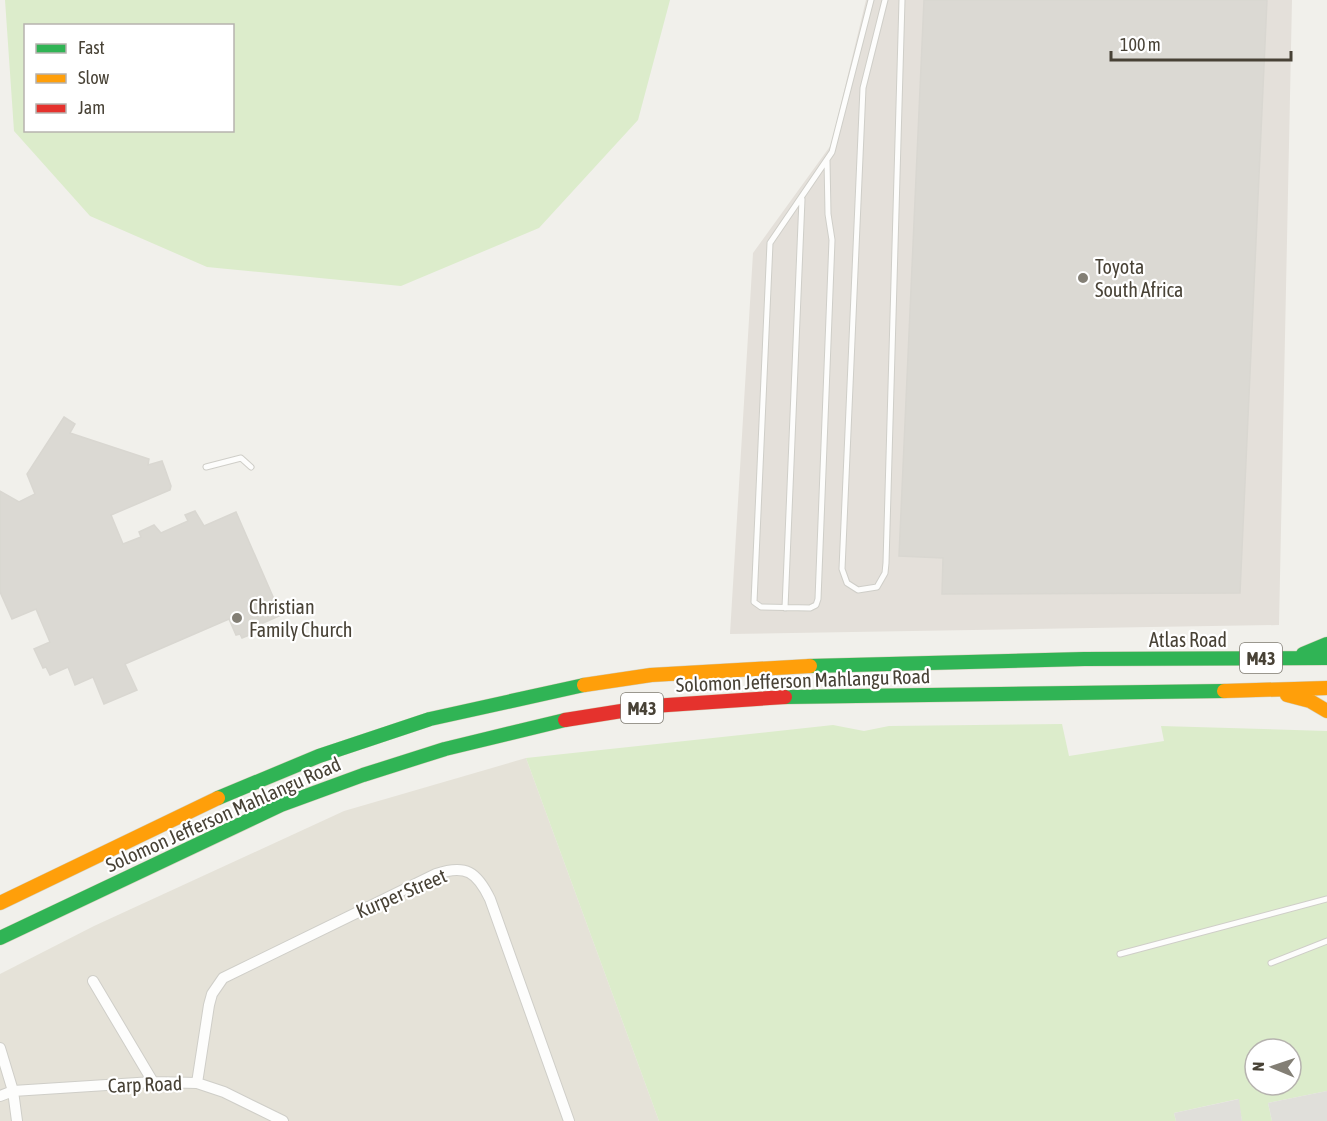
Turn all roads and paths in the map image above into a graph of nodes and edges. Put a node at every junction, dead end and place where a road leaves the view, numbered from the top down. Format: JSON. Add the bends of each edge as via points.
{"nodes":[{"id":1,"x":871,"y":0,"type":"edge"},
{"id":2,"x":885,"y":0,"type":"edge"},
{"id":3,"x":902,"y":0,"type":"edge"},
{"id":4,"x":827,"y":160,"type":"junction"},
{"id":5,"x":802,"y":196,"type":"junction"},
{"id":6,"x":206,"y":467,"type":"dead end"},
{"id":7,"x":251,"y":467,"type":"dead end"},
{"id":8,"x":785,"y":608,"type":"junction"},
{"id":9,"x":1327,"y":644,"type":"edge"},
{"id":10,"x":1291,"y":657,"type":"junction"},
{"id":11,"x":1327,"y":658,"type":"edge"},
{"id":12,"x":1084,"y":659,"type":"joint"},
{"id":13,"x":1327,"y":687,"type":"edge"},
{"id":14,"x":1270,"y":691,"type":"junction"},
{"id":15,"x":1327,"y":711,"type":"edge"},
{"id":16,"x":1327,"y":899,"type":"edge"},
{"id":17,"x":3,"y":900,"type":"edge"},
{"id":18,"x":33,"y":922,"type":"junction"},
{"id":19,"x":0,"y":938,"type":"edge"},
{"id":20,"x":1327,"y":941,"type":"edge"},
{"id":21,"x":0,"y":949,"type":"edge"},
{"id":22,"x":1120,"y":954,"type":"dead end"},
{"id":23,"x":1271,"y":963,"type":"dead end"},
{"id":24,"x":93,"y":981,"type":"dead end"},
{"id":25,"x":0,"y":1048,"type":"edge"},
{"id":26,"x":153,"y":1082,"type":"junction"},
{"id":27,"x":197,"y":1083,"type":"junction"},
{"id":28,"x":13,"y":1091,"type":"junction"},
{"id":29,"x":0,"y":1095,"type":"edge"},
{"id":30,"x":17,"y":1121,"type":"edge"},
{"id":31,"x":283,"y":1121,"type":"edge"},
{"id":32,"x":569,"y":1121,"type":"edge"}],
"edges":[{"from":1,"to":4,"type":"lane"},
{"from":2,"to":3,"type":"lane","via":[[863,88],[842,569],[847,583],[864,591],[877,587],[886,563]]},
{"from":4,"to":5,"type":"lane"},
{"from":4,"to":8,"type":"lane","via":[[832,240],[818,599],[813,607]]},
{"from":5,"to":8,"type":"lane"},
{"from":5,"to":8,"type":"lane","via":[[773,238],[770,250],[754,590],[757,606]]},
{"from":6,"to":7,"type":"lane","via":[[241,458]]},
{"from":9,"to":10,"type":"main road"},
{"from":10,"to":11,"type":"main road","name":"Atlas Road","number":"M43"},
{"from":10,"to":12,"type":"main road","name":"Atlas Road","number":"M43"},
{"from":12,"to":17,"type":"main road","name":"Solomon Jefferson Mahlangu Road","number":"M43","via":[[746,668],[651,675],[523,696],[430,719],[319,756],[225,795]]},
{"from":13,"to":14,"type":"main road","name":"Solomon Jefferson Mahlangu Road","number":"M43"},
{"from":14,"to":15,"type":"main road","via":[[1310,701]]},
{"from":14,"to":18,"type":"main road","name":"Solomon Jefferson Mahlangu Road","number":"M43","via":[[776,696],[684,702],[573,718],[469,741],[321,789]]},
{"from":16,"to":22,"type":"lane"},
{"from":18,"to":19,"type":"main road","name":"Solomon Jefferson Mahlangu Road","number":"M43"},
{"from":18,"to":21,"type":"main road"},
{"from":20,"to":23,"type":"lane"},
{"from":24,"to":26,"type":"street"},
{"from":25,"to":28,"type":"street"},
{"from":26,"to":27,"type":"street","name":"Carp Road"},
{"from":26,"to":28,"type":"street","name":"Carp Road"},
{"from":27,"to":31,"type":"street","name":"Carp Road"},
{"from":27,"to":32,"type":"street","name":"Kurper Street","via":[[209,1005],[223,978],[435,874],[457,871],[479,878],[490,899]]},
{"from":28,"to":29,"type":"street","name":"Carp Road"},
{"from":28,"to":30,"type":"street"}]}
